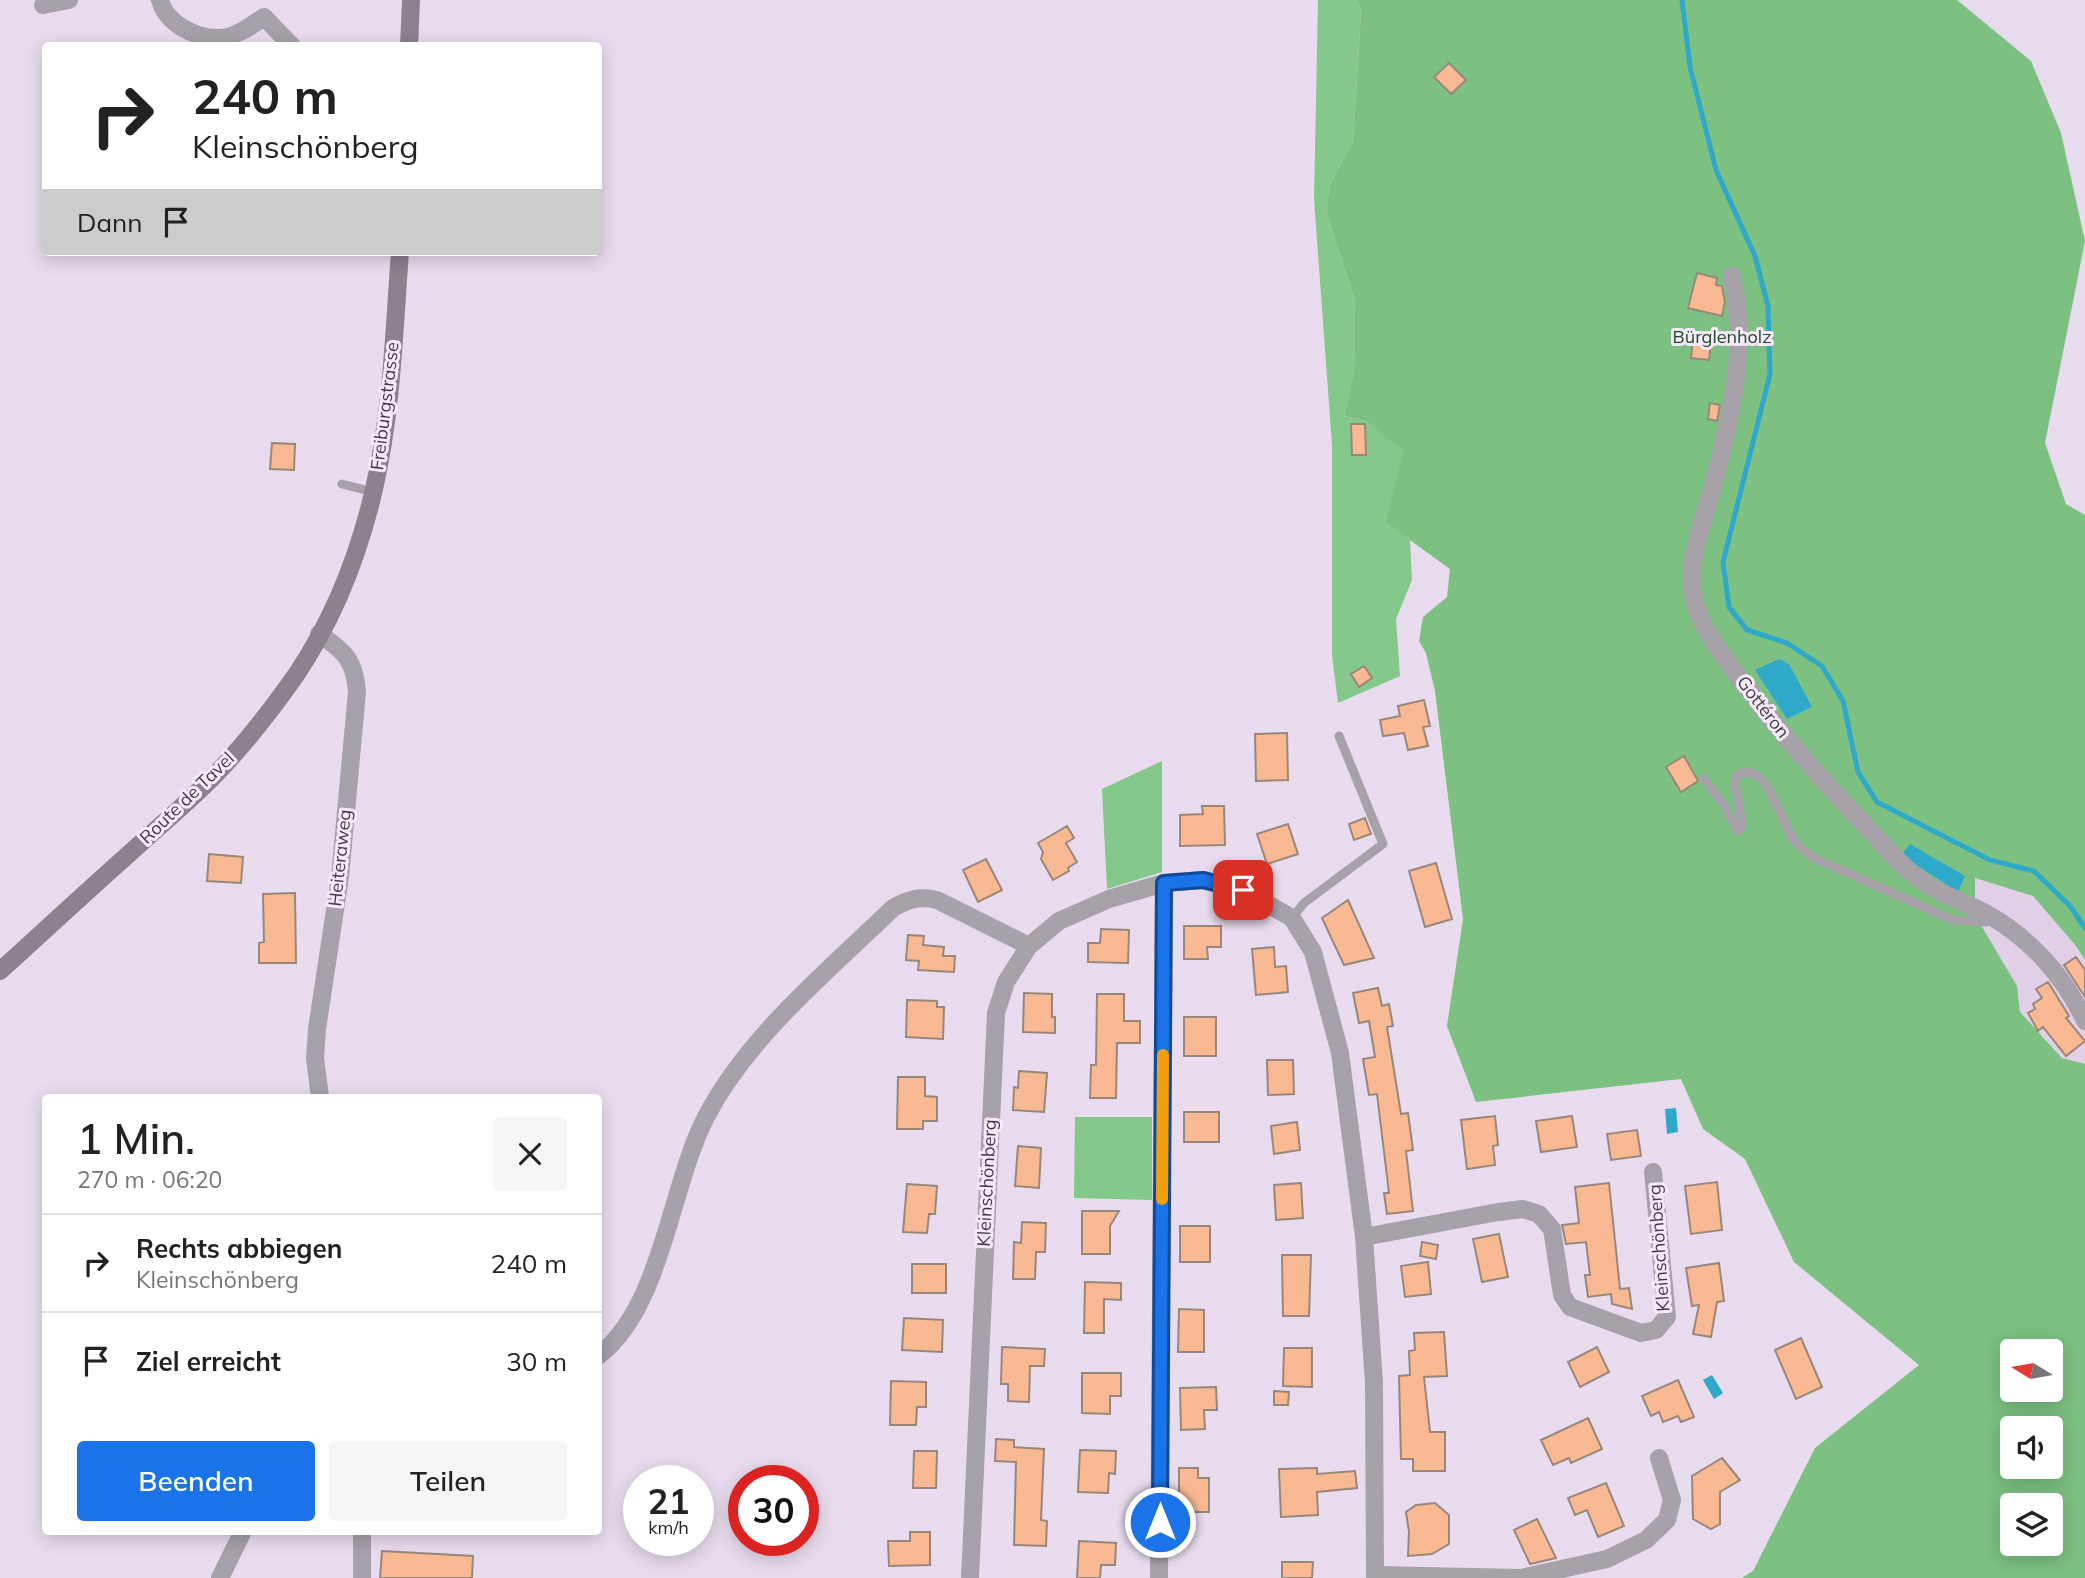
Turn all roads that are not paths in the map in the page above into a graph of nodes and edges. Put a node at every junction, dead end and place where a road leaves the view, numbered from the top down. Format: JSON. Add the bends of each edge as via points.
{"nodes":[{"id":1,"x":69,"y":0,"type":"edge"},
{"id":2,"x":160,"y":0,"type":"edge"},
{"id":3,"x":272,"y":0,"type":"edge"},
{"id":4,"x":411,"y":0,"type":"edge"},
{"id":5,"x":43,"y":5,"type":"dead end"},
{"id":6,"x":264,"y":17,"type":"junction"},
{"id":7,"x":288,"y":42,"type":"edge"},
{"id":8,"x":409,"y":42,"type":"edge"},
{"id":9,"x":400,"y":256,"type":"edge"},
{"id":10,"x":1732,"y":276,"type":"dead end"},
{"id":11,"x":342,"y":484,"type":"dead end"},
{"id":12,"x":373,"y":492,"type":"junction"},
{"id":13,"x":354,"y":556,"type":"joint"},
{"id":14,"x":319,"y":634,"type":"junction"},
{"id":15,"x":1339,"y":736,"type":"dead end"},
{"id":16,"x":1704,"y":779,"type":"dead end"},
{"id":17,"x":1164,"y":883,"type":"junction"},
{"id":18,"x":1292,"y":918,"type":"junction"},
{"id":19,"x":1996,"y":920,"type":"junction"},
{"id":20,"x":1029,"y":946,"type":"junction"},
{"id":21,"x":0,"y":971,"type":"edge"},
{"id":22,"x":2085,"y":1021,"type":"edge"},
{"id":23,"x":320,"y":1094,"type":"edge"},
{"id":24,"x":1653,"y":1172,"type":"dead end"},
{"id":25,"x":1364,"y":1237,"type":"junction"},
{"id":26,"x":602,"y":1352,"type":"edge"},
{"id":27,"x":1659,"y":1458,"type":"dead end"},
{"id":28,"x":241,"y":1535,"type":"edge"},
{"id":29,"x":362,"y":1535,"type":"edge"},
{"id":30,"x":1375,"y":1576,"type":"edge"},
{"id":31,"x":220,"y":1578,"type":"edge"},
{"id":32,"x":362,"y":1578,"type":"edge"},
{"id":33,"x":970,"y":1578,"type":"edge"},
{"id":34,"x":1159,"y":1578,"type":"edge"}],
"edges":[{"from":1,"to":5,"type":"street"},
{"from":2,"to":6,"type":"street","via":[[168,18],[188,31],[219,38],[247,29]]},
{"from":3,"to":6,"type":"street"},
{"from":4,"to":8,"type":"main road"},
{"from":6,"to":7,"type":"street"},
{"from":9,"to":12,"type":"main road","name":"Freiburgstrasse","via":[[390,385]]},
{"from":10,"to":19,"type":"street","name":"Gottéron","via":[[1738,361],[1695,559],[1694,597],[1700,615],[1713,642],[1749,692],[1829,788],[1916,877]]},
{"from":11,"to":12,"type":"lane"},
{"from":12,"to":13,"type":"main road","name":"Freiburgstrasse"},
{"from":13,"to":14,"type":"main road","name":"Route de Tavel"},
{"from":14,"to":21,"type":"main road","name":"Route de Tavel","via":[[273,706],[216,774]]},
{"from":14,"to":23,"type":"street","name":"Heiteraweg","via":[[336,645],[353,666],[357,692],[340,877],[317,1029]]},
{"from":15,"to":18,"type":"lane","via":[[1382,844],[1304,902]]},
{"from":16,"to":19,"type":"lane","via":[[1738,831],[1742,822],[1735,785],[1737,775],[1749,770],[1764,781],[1793,838],[1816,859],[1953,919]]},
{"from":17,"to":18,"type":"street","name":"Kleinschönberg","via":[[1203,880],[1243,890]]},
{"from":17,"to":20,"type":"street","name":"Kleinschönberg","via":[[1109,899],[1059,921]]},
{"from":17,"to":34,"type":"street"},
{"from":18,"to":25,"type":"street","name":"Kleinschönberg","via":[[1313,952],[1340,1053]]},
{"from":19,"to":22,"type":"street","name":"Gottéron","via":[[2035,948]]},
{"from":20,"to":26,"type":"street","via":[[937,900],[909,899],[893,908],[786,1013],[724,1085],[691,1153],[641,1300]]},
{"from":20,"to":33,"type":"street","name":"Kleinschönberg","via":[[1006,982],[996,1013]]},
{"from":24,"to":25,"type":"street","name":"Kleinschönberg","via":[[1667,1317],[1656,1330],[1641,1333],[1570,1307],[1562,1295],[1552,1229],[1539,1214],[1523,1209],[1498,1212]]},
{"from":25,"to":30,"type":"street","name":"Kleinschönberg","via":[[1374,1383]]},
{"from":27,"to":30,"type":"street","name":"Kleinschönberg","via":[[1672,1500],[1667,1520],[1646,1540],[1607,1559],[1521,1578]]},
{"from":28,"to":31,"type":"street"},
{"from":29,"to":32,"type":"street"}]}
